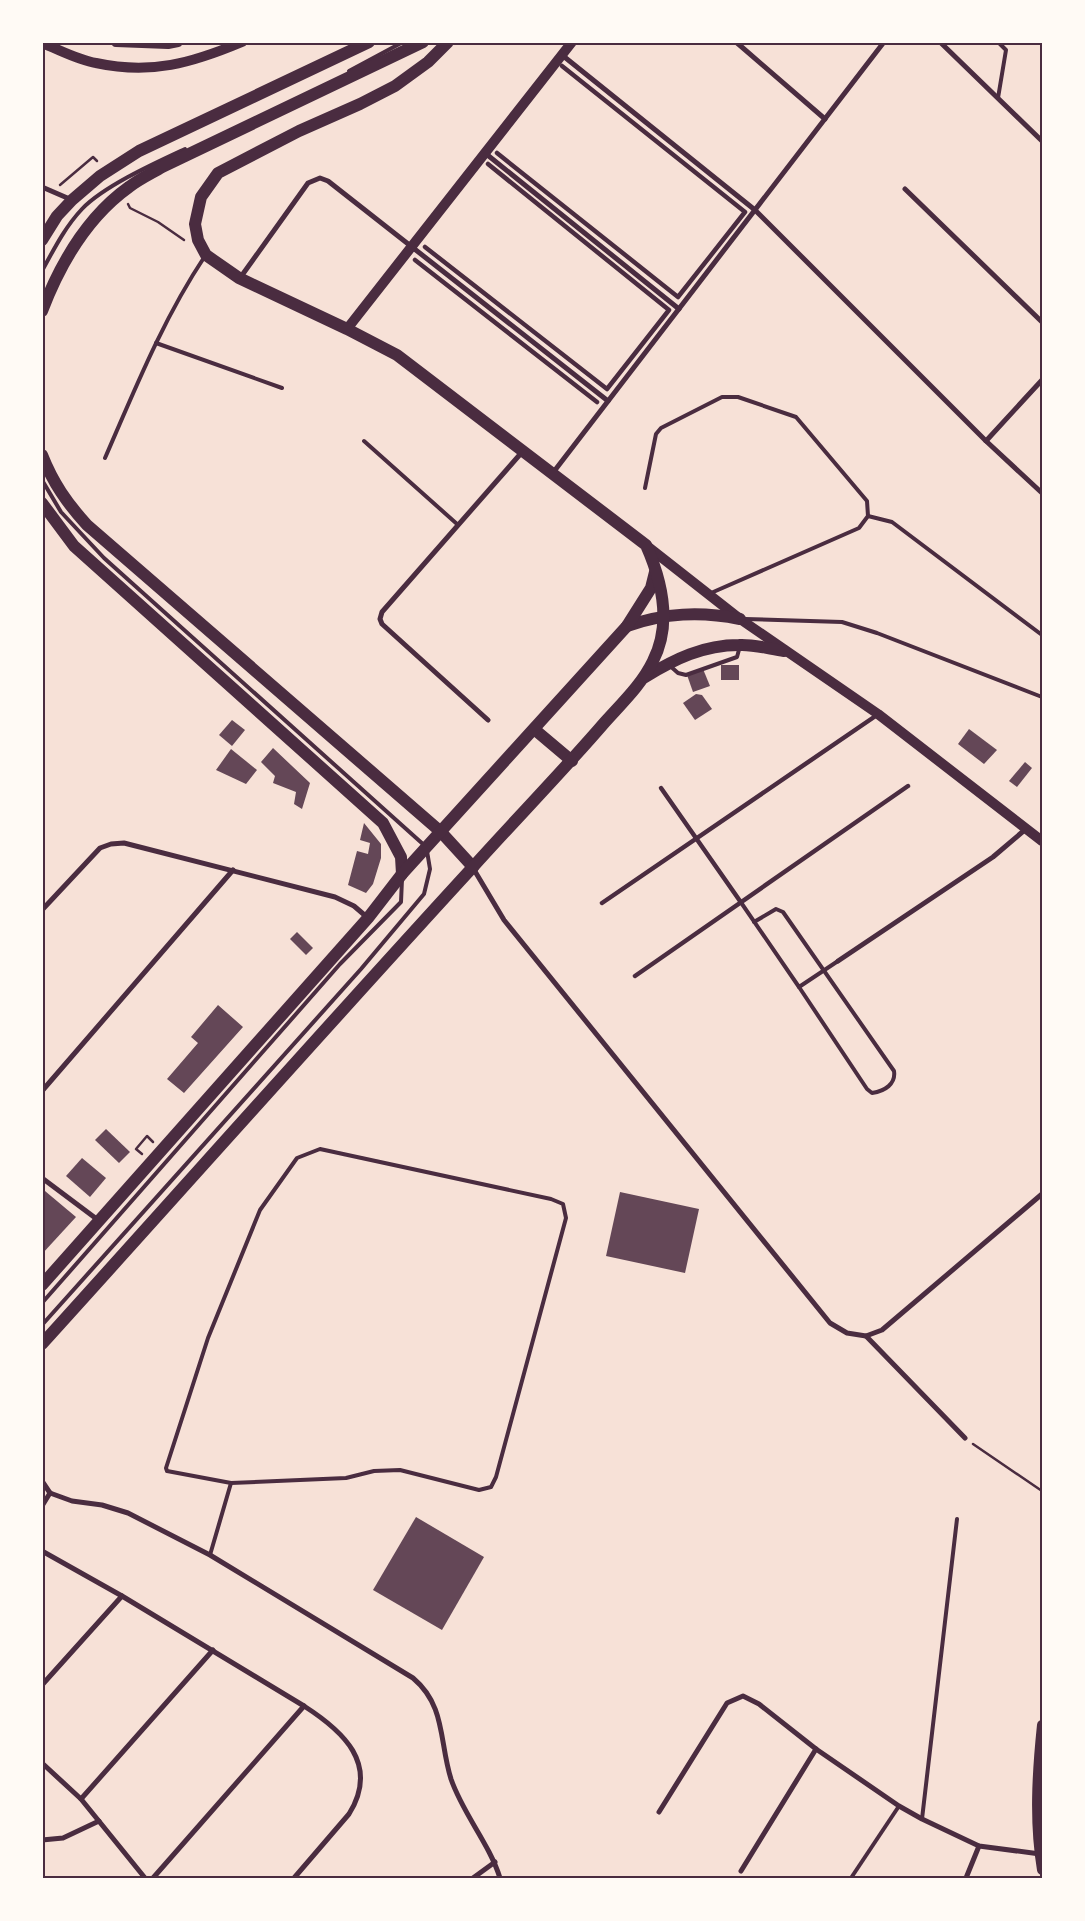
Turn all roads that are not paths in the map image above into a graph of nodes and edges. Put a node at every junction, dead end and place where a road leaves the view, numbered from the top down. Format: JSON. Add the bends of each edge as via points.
{"nodes":[{"id":1,"x":116,"y":42,"type":"edge"},
{"id":2,"x":178,"y":42,"type":"edge"},
{"id":3,"x":242,"y":42,"type":"edge"},
{"id":4,"x":369,"y":42,"type":"edge"},
{"id":5,"x":403,"y":42,"type":"edge"},
{"id":6,"x":424,"y":42,"type":"edge"},
{"id":7,"x":448,"y":42,"type":"edge"},
{"id":8,"x":572,"y":42,"type":"edge"},
{"id":9,"x":736,"y":42,"type":"edge"},
{"id":10,"x":884,"y":42,"type":"edge"},
{"id":11,"x":940,"y":42,"type":"edge"},
{"id":12,"x":998,"y":42,"type":"edge"},
{"id":13,"x":42,"y":43,"type":"edge"},
{"id":14,"x":562,"y":55,"type":"junction"},
{"id":15,"x":562,"y":66,"type":"dead end"},
{"id":16,"x":998,"y":98,"type":"junction"},
{"id":17,"x":825,"y":119,"type":"junction"},
{"id":18,"x":205,"y":140,"type":"dead end"},
{"id":19,"x":1042,"y":142,"type":"edge"},
{"id":20,"x":188,"y":148,"type":"dead end"},
{"id":21,"x":486,"y":153,"type":"junction"},
{"id":22,"x":498,"y":153,"type":"dead end"},
{"id":23,"x":488,"y":164,"type":"dead end"},
{"id":24,"x":42,"y":186,"type":"edge"},
{"id":25,"x":905,"y":189,"type":"dead end"},
{"id":26,"x":72,"y":200,"type":"junction"},
{"id":27,"x":755,"y":210,"type":"junction"},
{"id":28,"x":42,"y":240,"type":"edge"},
{"id":29,"x":412,"y":246,"type":"junction"},
{"id":30,"x":425,"y":247,"type":"dead end"},
{"id":31,"x":206,"y":255,"type":"junction"},
{"id":32,"x":415,"y":260,"type":"dead end"},
{"id":33,"x":42,"y":271,"type":"edge"},
{"id":34,"x":239,"y":278,"type":"junction"},
{"id":35,"x":679,"y":309,"type":"junction"},
{"id":36,"x":42,"y":312,"type":"edge"},
{"id":37,"x":1042,"y":322,"type":"edge"},
{"id":38,"x":347,"y":329,"type":"junction"},
{"id":39,"x":156,"y":343,"type":"junction"},
{"id":40,"x":1042,"y":380,"type":"edge"},
{"id":41,"x":282,"y":388,"type":"dead end"},
{"id":42,"x":608,"y":400,"type":"junction"},
{"id":43,"x":597,"y":402,"type":"dead end"},
{"id":44,"x":986,"y":440,"type":"junction"},
{"id":45,"x":364,"y":441,"type":"dead end"},
{"id":46,"x":523,"y":451,"type":"junction"},
{"id":47,"x":42,"y":455,"type":"edge"},
{"id":48,"x":104,"y":458,"type":"dead end"},
{"id":49,"x":552,"y":474,"type":"junction"},
{"id":50,"x":42,"y":480,"type":"edge"},
{"id":51,"x":645,"y":488,"type":"dead end"},
{"id":52,"x":1042,"y":493,"type":"edge"},
{"id":53,"x":42,"y":503,"type":"edge"},
{"id":54,"x":868,"y":516,"type":"junction"},
{"id":55,"x":457,"y":524,"type":"junction"},
{"id":56,"x":646,"y":545,"type":"junction"},
{"id":57,"x":655,"y":572,"type":"junction"},
{"id":58,"x":709,"y":594,"type":"junction"},
{"id":59,"x":664,"y":615,"type":"junction"},
{"id":60,"x":740,"y":619,"type":"junction"},
{"id":61,"x":626,"y":626,"type":"junction"},
{"id":62,"x":1042,"y":635,"type":"edge"},
{"id":63,"x":740,"y":644,"type":"junction"},
{"id":64,"x":784,"y":651,"type":"junction"},
{"id":65,"x":668,"y":664,"type":"junction"},
{"id":66,"x":643,"y":678,"type":"junction"},
{"id":67,"x":1042,"y":697,"type":"edge"},
{"id":68,"x":878,"y":714,"type":"junction"},
{"id":69,"x":488,"y":720,"type":"dead end"},
{"id":70,"x":534,"y":729,"type":"junction"},
{"id":71,"x":572,"y":760,"type":"junction"},
{"id":72,"x":908,"y":786,"type":"dead end"},
{"id":73,"x":661,"y":788,"type":"dead end"},
{"id":74,"x":1028,"y":828,"type":"junction"},
{"id":75,"x":440,"y":832,"type":"junction"},
{"id":76,"x":696,"y":838,"type":"junction"},
{"id":77,"x":1042,"y":841,"type":"edge"},
{"id":78,"x":427,"y":847,"type":"junction"},
{"id":79,"x":473,"y":866,"type":"junction"},
{"id":80,"x":232,"y":870,"type":"junction"},
{"id":81,"x":402,"y":874,"type":"junction"},
{"id":82,"x":740,"y":901,"type":"junction"},
{"id":83,"x":602,"y":903,"type":"dead end"},
{"id":84,"x":42,"y":910,"type":"edge"},
{"id":85,"x":368,"y":918,"type":"junction"},
{"id":86,"x":754,"y":922,"type":"junction"},
{"id":87,"x":838,"y":961,"type":"joint"},
{"id":88,"x":824,"y":971,"type":"junction"},
{"id":89,"x":635,"y":976,"type":"dead end"},
{"id":90,"x":799,"y":987,"type":"junction"},
{"id":91,"x":42,"y":1091,"type":"edge"},
{"id":92,"x":42,"y":1178,"type":"edge"},
{"id":93,"x":1042,"y":1194,"type":"edge"},
{"id":94,"x":101,"y":1222,"type":"junction"},
{"id":95,"x":42,"y":1285,"type":"edge"},
{"id":96,"x":42,"y":1303,"type":"edge"},
{"id":97,"x":42,"y":1326,"type":"edge"},
{"id":98,"x":866,"y":1336,"type":"junction"},
{"id":99,"x":42,"y":1344,"type":"edge"},
{"id":100,"x":965,"y":1438,"type":"road end"},
{"id":101,"x":42,"y":1481,"type":"edge"},
{"id":102,"x":232,"y":1483,"type":"junction"},
{"id":103,"x":50,"y":1493,"type":"junction"},
{"id":104,"x":42,"y":1506,"type":"edge"},
{"id":105,"x":957,"y":1519,"type":"dead end"},
{"id":106,"x":42,"y":1552,"type":"edge"},
{"id":107,"x":210,"y":1555,"type":"junction"},
{"id":108,"x":122,"y":1596,"type":"junction"},
{"id":109,"x":213,"y":1650,"type":"junction"},
{"id":110,"x":42,"y":1685,"type":"edge"},
{"id":111,"x":304,"y":1706,"type":"junction"},
{"id":112,"x":1042,"y":1725,"type":"edge"},
{"id":113,"x":816,"y":1749,"type":"junction"},
{"id":114,"x":42,"y":1763,"type":"edge"},
{"id":115,"x":81,"y":1799,"type":"junction"},
{"id":116,"x":899,"y":1806,"type":"junction"},
{"id":117,"x":659,"y":1812,"type":"dead end"},
{"id":118,"x":922,"y":1818,"type":"junction"},
{"id":119,"x":99,"y":1821,"type":"junction"},
{"id":120,"x":42,"y":1840,"type":"edge"},
{"id":121,"x":979,"y":1846,"type":"junction"},
{"id":122,"x":1040,"y":1854,"type":"junction"},
{"id":123,"x":495,"y":1862,"type":"junction"},
{"id":124,"x":1042,"y":1870,"type":"edge"},
{"id":125,"x":742,"y":1871,"type":"dead end"},
{"id":126,"x":146,"y":1878,"type":"edge"},
{"id":127,"x":153,"y":1878,"type":"edge"},
{"id":128,"x":294,"y":1878,"type":"edge"},
{"id":129,"x":473,"y":1878,"type":"edge"},
{"id":130,"x":500,"y":1878,"type":"edge"},
{"id":131,"x":851,"y":1878,"type":"edge"},
{"id":132,"x":966,"y":1878,"type":"edge"}],
"edges":[{"from":1,"to":2,"type":"main road"},
{"from":3,"to":13,"type":"main road","via":[[194,62],[168,67],[96,63]]},
{"from":4,"to":26,"type":"main road","via":[[139,151],[100,176]]},
{"from":5,"to":18,"type":"lane"},
{"from":6,"to":36,"type":"main road","via":[[162,167],[129,187],[96,216],[71,250]]},
{"from":7,"to":31,"type":"main road","via":[[428,62],[395,86],[218,173],[201,197],[195,224],[198,240]]},
{"from":8,"to":14,"type":"main road"},
{"from":9,"to":17,"type":"street"},
{"from":10,"to":17,"type":"street"},
{"from":11,"to":16,"type":"street"},
{"from":12,"to":16,"type":"lane","via":[[1006,50]]},
{"from":14,"to":21,"type":"main road"},
{"from":14,"to":27,"type":"street"},
{"from":15,"to":22,"type":"street","via":[[745,212],[678,297]]},
{"from":16,"to":19,"type":"street"},
{"from":17,"to":27,"type":"street"},
{"from":20,"to":33,"type":"lane","via":[[124,179],[83,208],[60,237]]},
{"from":21,"to":29,"type":"main road"},
{"from":21,"to":35,"type":"street"},
{"from":23,"to":30,"type":"street","via":[[669,310],[607,389]]},
{"from":24,"to":26,"type":"street"},
{"from":25,"to":37,"type":"street"},
{"from":26,"to":28,"type":"main road"},
{"from":27,"to":35,"type":"street"},
{"from":27,"to":44,"type":"street"},
{"from":29,"to":34,"type":"street","via":[[328,181],[314,179]]},
{"from":29,"to":38,"type":"main road"},
{"from":29,"to":42,"type":"street"},
{"from":31,"to":34,"type":"main road"},
{"from":31,"to":39,"type":"lane","via":[[187,282]]},
{"from":32,"to":43,"type":"street"},
{"from":34,"to":38,"type":"main road"},
{"from":35,"to":42,"type":"street"},
{"from":38,"to":46,"type":"main road","via":[[398,355]]},
{"from":39,"to":41,"type":"lane"},
{"from":39,"to":48,"type":"lane"},
{"from":40,"to":44,"type":"street"},
{"from":42,"to":49,"type":"street"},
{"from":44,"to":52,"type":"street"},
{"from":45,"to":55,"type":"lane"},
{"from":46,"to":49,"type":"main road"},
{"from":46,"to":55,"type":"street"},
{"from":47,"to":75,"type":"main road","via":[[65,501],[86,525]]},
{"from":49,"to":56,"type":"main road"},
{"from":50,"to":78,"type":"lane","via":[[61,512],[104,558]]},
{"from":51,"to":54,"type":"lane","via":[[656,434],[661,428],[722,397],[738,397],[796,417],[867,501]]},
{"from":53,"to":81,"type":"main road","via":[[74,546],[383,824],[401,857]]},
{"from":54,"to":58,"type":"lane","via":[[859,528]]},
{"from":54,"to":62,"type":"lane","via":[[892,522]]},
{"from":55,"to":69,"type":"street","via":[[382,612],[380,619]]},
{"from":56,"to":57,"type":"main road"},
{"from":56,"to":58,"type":"main road"},
{"from":57,"to":59,"type":"main road","via":[[662,593]]},
{"from":57,"to":61,"type":"main road","via":[[651,588]]},
{"from":58,"to":60,"type":"main road"},
{"from":59,"to":60,"type":"main road","via":[[702,613]]},
{"from":59,"to":61,"type":"main road"},
{"from":59,"to":66,"type":"main road","via":[[654,659]]},
{"from":60,"to":64,"type":"main road"},
{"from":60,"to":67,"type":"lane","via":[[842,622]]},
{"from":61,"to":70,"type":"main road"},
{"from":63,"to":64,"type":"main road"},
{"from":63,"to":65,"type":"main road","via":[[711,647]]},
{"from":63,"to":65,"type":"lane","via":[[737,657],[686,675]]},
{"from":64,"to":68,"type":"main road"},
{"from":65,"to":66,"type":"main road"},
{"from":66,"to":71,"type":"main road"},
{"from":68,"to":74,"type":"main road"},
{"from":68,"to":76,"type":"street"},
{"from":70,"to":71,"type":"main road"},
{"from":70,"to":75,"type":"main road"},
{"from":71,"to":79,"type":"main road"},
{"from":72,"to":82,"type":"street"},
{"from":73,"to":76,"type":"street"},
{"from":74,"to":77,"type":"main road"},
{"from":74,"to":87,"type":"street","via":[[993,857]]},
{"from":75,"to":78,"type":"main road"},
{"from":75,"to":79,"type":"main road"},
{"from":76,"to":82,"type":"street"},
{"from":76,"to":83,"type":"street"},
{"from":78,"to":81,"type":"main road"},
{"from":78,"to":97,"type":"lane","via":[[430,869],[424,894]]},
{"from":79,"to":98,"type":"street","via":[[504,920],[830,1323],[847,1333]]},
{"from":79,"to":99,"type":"main road"},
{"from":80,"to":84,"type":"street","via":[[124,843],[111,844],[100,848]]},
{"from":80,"to":85,"type":"street","via":[[335,897],[354,906]]},
{"from":80,"to":91,"type":"street"},
{"from":81,"to":85,"type":"main road"},
{"from":81,"to":96,"type":"lane","via":[[401,902],[340,964]]},
{"from":82,"to":86,"type":"lane"},
{"from":82,"to":89,"type":"street"},
{"from":85,"to":94,"type":"main road"},
{"from":86,"to":88,"type":"lane","via":[[780,909]]},
{"from":86,"to":90,"type":"lane"},
{"from":87,"to":88,"type":"lane"},
{"from":88,"to":90,"type":"lane"},
{"from":88,"to":90,"type":"lane","via":[[894,1071],[892,1084],[877,1092],[867,1089]]},
{"from":92,"to":94,"type":"street"},
{"from":93,"to":98,"type":"street","via":[[882,1330]]},
{"from":94,"to":95,"type":"main road"},
{"from":98,"to":100,"type":"street"},
{"from":101,"to":103,"type":"street"},
{"from":102,"to":102,"type":"lane","via":[[346,1478],[374,1471],[400,1470],[479,1490],[491,1487],[566,1218],[563,1204],[320,1149],[297,1158],[260,1210],[208,1338],[166,1468],[171,1473]]},
{"from":102,"to":107,"type":"lane"},
{"from":103,"to":104,"type":"street"},
{"from":103,"to":107,"type":"street","via":[[128,1513]]},
{"from":105,"to":118,"type":"lane"},
{"from":106,"to":108,"type":"street"},
{"from":107,"to":123,"type":"street","via":[[413,1678],[427,1691],[438,1714],[444,1752],[457,1794]]},
{"from":108,"to":109,"type":"street"},
{"from":108,"to":110,"type":"street"},
{"from":109,"to":111,"type":"street"},
{"from":109,"to":115,"type":"street"},
{"from":111,"to":127,"type":"street"},
{"from":111,"to":128,"type":"street","via":[[330,1723],[347,1740],[356,1756],[360,1788],[349,1814]]},
{"from":112,"to":122,"type":"main road","via":[[1037,1772]]},
{"from":113,"to":116,"type":"street"},
{"from":113,"to":117,"type":"street","via":[[759,1704],[743,1696],[727,1703]]},
{"from":113,"to":125,"type":"street"},
{"from":114,"to":115,"type":"street"},
{"from":115,"to":119,"type":"street"},
{"from":116,"to":118,"type":"street"},
{"from":116,"to":131,"type":"lane"},
{"from":118,"to":121,"type":"street"},
{"from":119,"to":120,"type":"street","via":[[63,1838]]},
{"from":119,"to":126,"type":"street"},
{"from":121,"to":122,"type":"street"},
{"from":121,"to":132,"type":"street"},
{"from":122,"to":124,"type":"main road"},
{"from":123,"to":129,"type":"street"},
{"from":123,"to":130,"type":"street"}]}
